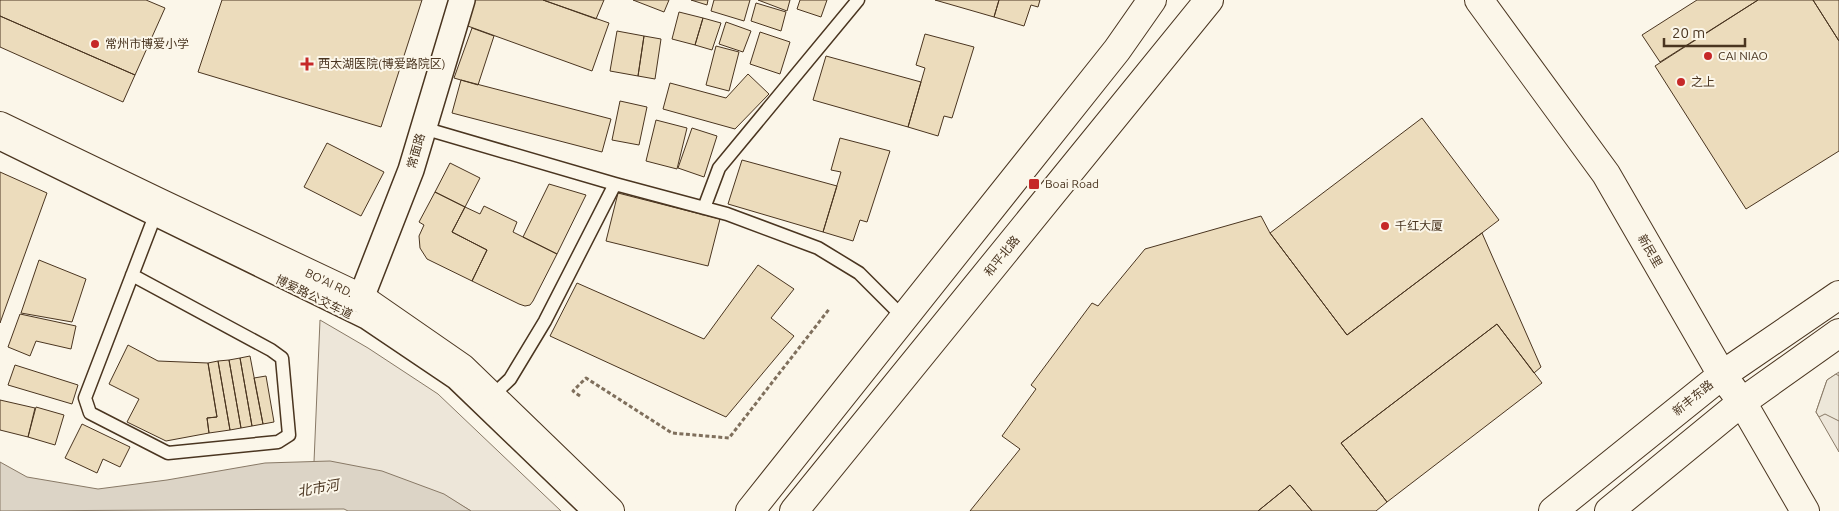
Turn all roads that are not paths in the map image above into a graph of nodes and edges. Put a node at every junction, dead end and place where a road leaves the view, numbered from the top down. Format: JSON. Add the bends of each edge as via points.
{"nodes":[{"id":1,"x":462,"y":0,"type":"edge"},
{"id":2,"x":858,"y":0,"type":"edge"},
{"id":3,"x":1152,"y":0,"type":"edge"},
{"id":4,"x":1209,"y":0,"type":"edge"},
{"id":5,"x":1479,"y":0,"type":"edge"},
{"id":6,"x":0,"y":126,"type":"edge"},
{"id":7,"x":423,"y":128,"type":"junction"},
{"id":8,"x":0,"y":144,"type":"edge"},
{"id":9,"x":615,"y":184,"type":"junction"},
{"id":10,"x":704,"y":208,"type":"junction"},
{"id":11,"x":157,"y":211,"type":"junction"},
{"id":12,"x":132,"y":275,"type":"junction"},
{"id":13,"x":1839,"y":295,"type":"edge"},
{"id":14,"x":361,"y":298,"type":"junction"},
{"id":15,"x":904,"y":318,"type":"junction"},
{"id":16,"x":1839,"y":333,"type":"edge"},
{"id":17,"x":1722,"y":374,"type":"junction"},
{"id":18,"x":491,"y":397,"type":"junction"},
{"id":19,"x":1742,"y":402,"type":"junction"},
{"id":20,"x":587,"y":511,"type":"edge"},
{"id":21,"x":610,"y":511,"type":"edge"},
{"id":22,"x":750,"y":511,"type":"edge"},
{"id":23,"x":794,"y":511,"type":"edge"},
{"id":24,"x":1553,"y":511,"type":"edge"},
{"id":25,"x":1609,"y":511,"type":"edge"},
{"id":26,"x":1805,"y":511,"type":"edge"}],
"edges":[{"from":1,"to":7,"type":"street","name":"常面路"},
{"from":2,"to":10,"type":"lane","via":[[719,168]]},
{"from":3,"to":15,"type":"main road","via":[[1117,50]]},
{"from":4,"to":23,"type":"main road","name":"和平北路"},
{"from":5,"to":17,"type":"main road","name":"新民里","via":[[1606,174]]},
{"from":6,"to":11,"type":"main road","name":"BO'AI RD."},
{"from":7,"to":9,"type":"lane"},
{"from":7,"to":14,"type":"street","name":"常面路","via":[[411,170]]},
{"from":8,"to":11,"type":"lane","name":"博爱路公交车道"},
{"from":9,"to":10,"type":"lane"},
{"from":9,"to":18,"type":"lane","via":[[545,321],[510,379]]},
{"from":10,"to":15,"type":"lane","via":[[818,248],[859,273]]},
{"from":11,"to":12,"type":"lane"},
{"from":11,"to":14,"type":"main road","name":"BO'AI RD."},
{"from":11,"to":20,"type":"lane","name":"博爱路公交车道","via":[[364,322],[453,382]]},
{"from":12,"to":12,"type":"lane","via":[[85,398],[90,413],[168,453],[278,442],[290,435],[282,358]]},
{"from":13,"to":17,"type":"main road","name":"新丰东路"},
{"from":14,"to":18,"type":"main road","name":"BO'AI RD.","via":[[462,368]]},
{"from":15,"to":22,"type":"main road"},
{"from":16,"to":19,"type":"main road"},
{"from":17,"to":19,"type":"main road","name":"新民里"},
{"from":17,"to":24,"type":"main road","name":"新丰东路"},
{"from":18,"to":21,"type":"main road","name":"BO'AI RD."},
{"from":19,"to":25,"type":"main road"},
{"from":19,"to":26,"type":"main road","name":"新民里"}]}
